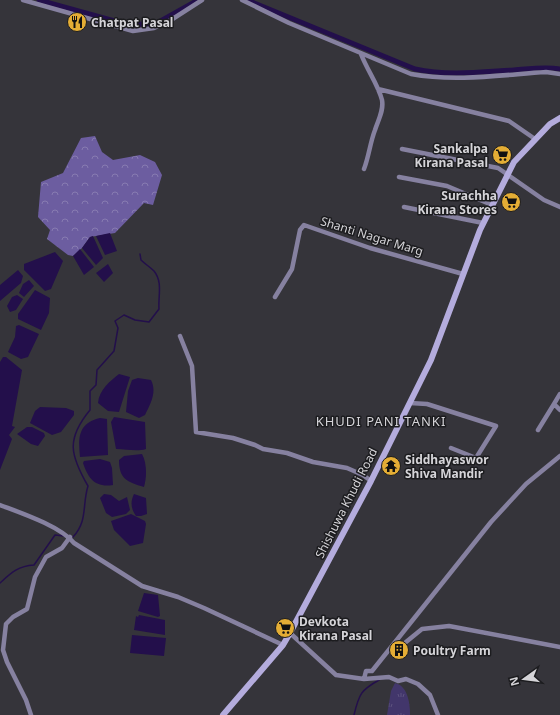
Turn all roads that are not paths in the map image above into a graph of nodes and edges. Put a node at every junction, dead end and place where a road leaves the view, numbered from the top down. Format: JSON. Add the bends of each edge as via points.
{"nodes":[{"id":1,"x":23,"y":0,"type":"edge"},
{"id":2,"x":202,"y":0,"type":"edge"},
{"id":3,"x":242,"y":0,"type":"edge"},
{"id":4,"x":361,"y":54,"type":"junction"},
{"id":5,"x":560,"y":74,"type":"edge"},
{"id":6,"x":378,"y":89,"type":"junction"},
{"id":7,"x":560,"y":118,"type":"edge"},
{"id":8,"x":535,"y":139,"type":"junction"},
{"id":9,"x":402,"y":149,"type":"dead end"},
{"id":10,"x":364,"y":169,"type":"dead end"},
{"id":11,"x":508,"y":174,"type":"junction"},
{"id":12,"x":399,"y":177,"type":"dead end"},
{"id":13,"x":492,"y":205,"type":"junction"},
{"id":14,"x":404,"y":207,"type":"dead end"},
{"id":15,"x":560,"y":207,"type":"edge"},
{"id":16,"x":483,"y":223,"type":"junction"},
{"id":17,"x":463,"y":274,"type":"junction"},
{"id":18,"x":275,"y":297,"type":"dead end"},
{"id":19,"x":180,"y":336,"type":"dead end"},
{"id":20,"x":560,"y":394,"type":"edge"},
{"id":21,"x":410,"y":403,"type":"junction"},
{"id":22,"x":554,"y":404,"type":"junction"},
{"id":23,"x":560,"y":410,"type":"edge"},
{"id":24,"x":538,"y":430,"type":"dead end"},
{"id":25,"x":451,"y":448,"type":"dead end"},
{"id":26,"x":560,"y":456,"type":"edge"},
{"id":27,"x":371,"y":481,"type":"junction"},
{"id":28,"x":0,"y":505,"type":"edge"},
{"id":29,"x":70,"y":538,"type":"junction"},
{"id":30,"x":290,"y":633,"type":"junction"},
{"id":31,"x":406,"y":642,"type":"dead end"},
{"id":32,"x":283,"y":645,"type":"junction"},
{"id":33,"x":560,"y":647,"type":"edge"},
{"id":34,"x":364,"y":679,"type":"junction"},
{"id":35,"x":31,"y":715,"type":"edge"},
{"id":36,"x":223,"y":715,"type":"edge"},
{"id":37,"x":438,"y":715,"type":"edge"}],
"edges":[{"from":1,"to":2,"type":"street","via":[[133,31],[154,28],[172,20]]},
{"from":3,"to":4,"type":"street"},
{"from":4,"to":5,"type":"street","via":[[411,74],[429,78],[546,72]]},
{"from":4,"to":6,"type":"street"},
{"from":6,"to":8,"type":"street","via":[[509,122]]},
{"from":6,"to":10,"type":"street","via":[[382,102],[381,114]]},
{"from":7,"to":8,"type":"main road","name":"Shishuwa Khudi Road"},
{"from":8,"to":11,"type":"main road","name":"Shishuwa Khudi Road","via":[[514,162]]},
{"from":9,"to":11,"type":"street","via":[[498,168]]},
{"from":11,"to":13,"type":"main road","name":"Shishuwa Khudi Road"},
{"from":11,"to":15,"type":"street","via":[[544,200]]},
{"from":12,"to":13,"type":"street","via":[[447,186]]},
{"from":13,"to":16,"type":"main road","name":"Shishuwa Khudi Road"},
{"from":14,"to":16,"type":"street"},
{"from":16,"to":17,"type":"main road","name":"Shishuwa Khudi Road"},
{"from":17,"to":18,"type":"street","name":"Shanti Nagar Marg","via":[[304,226],[300,230],[292,269]]},
{"from":17,"to":21,"type":"main road","name":"Shishuwa Khudi Road","via":[[431,360]]},
{"from":19,"to":27,"type":"street","via":[[192,366],[196,432],[234,438],[263,449],[347,468]]},
{"from":20,"to":22,"type":"street"},
{"from":21,"to":25,"type":"street","via":[[427,404],[496,426],[476,458]]},
{"from":21,"to":27,"type":"main road","name":"Shishuwa Khudi Road"},
{"from":22,"to":23,"type":"street"},
{"from":22,"to":24,"type":"street"},
{"from":26,"to":34,"type":"street","via":[[526,484],[491,522],[372,671],[366,671]]},
{"from":27,"to":30,"type":"main road","name":"Shishuwa Khudi Road"},
{"from":28,"to":29,"type":"street"},
{"from":29,"to":32,"type":"street","via":[[142,586],[178,597]]},
{"from":29,"to":35,"type":"street","via":[[62,548],[46,557],[35,577],[27,609],[6,624],[3,650]]},
{"from":30,"to":32,"type":"main road","name":"Shishuwa Khudi Road"},
{"from":30,"to":34,"type":"street","via":[[336,675]]},
{"from":31,"to":33,"type":"street","via":[[422,629],[449,626]]},
{"from":32,"to":36,"type":"main road","name":"Shishuwa Khudi Road"},
{"from":34,"to":37,"type":"street","via":[[406,679],[418,684],[430,695]]}]}
